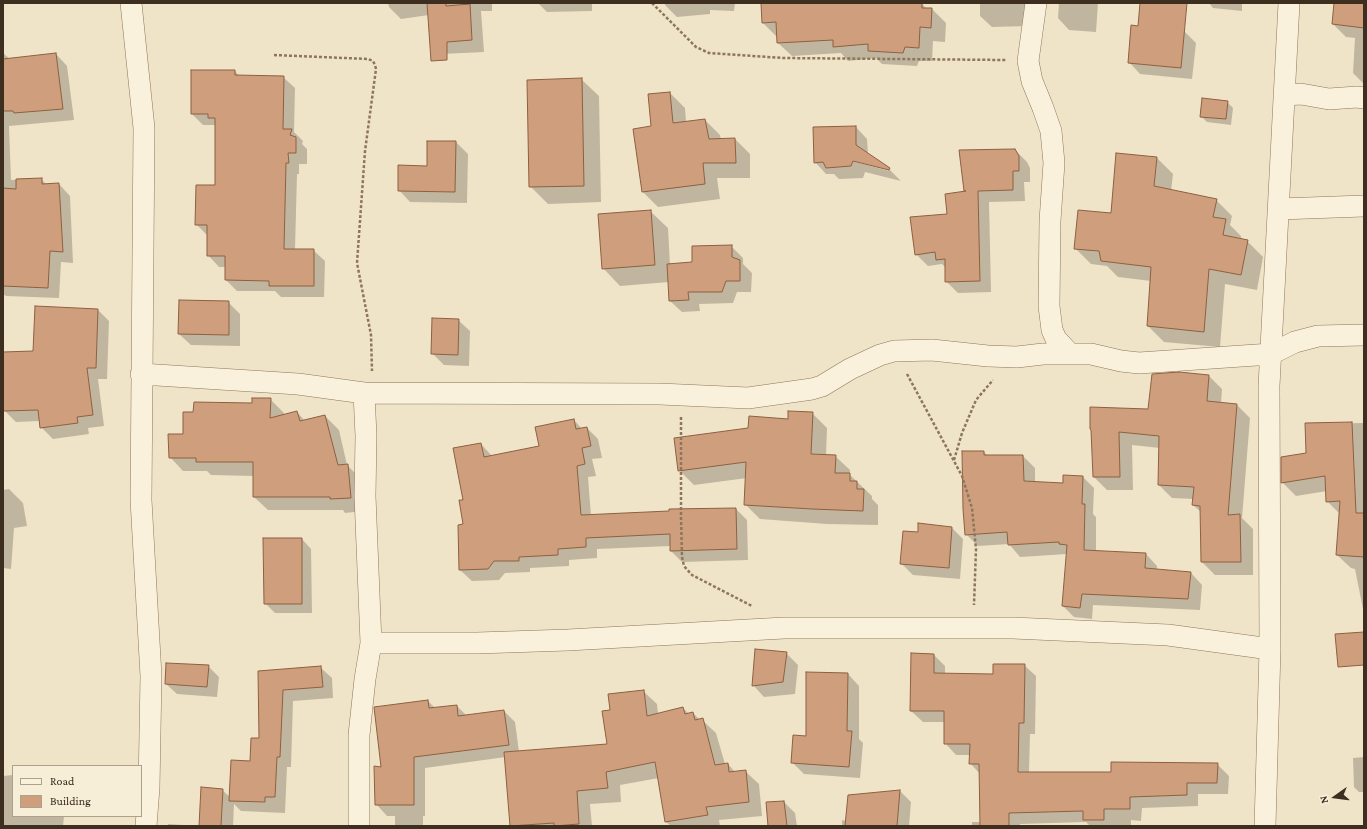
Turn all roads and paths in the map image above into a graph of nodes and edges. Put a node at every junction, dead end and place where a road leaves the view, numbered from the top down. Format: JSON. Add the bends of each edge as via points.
{"nodes":[{"id":1,"x":131,"y":3,"type":"edge"},
{"id":2,"x":652,"y":3,"type":"edge"},
{"id":3,"x":1036,"y":3,"type":"edge"},
{"id":4,"x":1289,"y":3,"type":"edge"},
{"id":5,"x":274,"y":55,"type":"dead end"},
{"id":6,"x":1028,"y":61,"type":"junction"},
{"id":7,"x":1284,"y":95,"type":"junction"},
{"id":8,"x":1364,"y":98,"type":"edge"},
{"id":9,"x":1364,"y":206,"type":"edge"},
{"id":10,"x":1279,"y":209,"type":"junction"},
{"id":11,"x":1364,"y":335,"type":"edge"},
{"id":12,"x":894,"y":351,"type":"junction"},
{"id":13,"x":1069,"y":353,"type":"junction"},
{"id":14,"x":1271,"y":354,"type":"junction"},
{"id":15,"x":141,"y":374,"type":"junction"},
{"id":16,"x":995,"y":379,"type":"dead end"},
{"id":17,"x":368,"y":393,"type":"junction"},
{"id":18,"x":681,"y":394,"type":"junction"},
{"id":19,"x":954,"y":461,"type":"junction"},
{"id":20,"x":755,"y":608,"type":"dead end"},
{"id":21,"x":973,"y":628,"type":"junction"},
{"id":22,"x":371,"y":643,"type":"junction"},
{"id":23,"x":1270,"y":649,"type":"junction"},
{"id":24,"x":146,"y":826,"type":"edge"},
{"id":25,"x":359,"y":826,"type":"edge"},
{"id":26,"x":1265,"y":826,"type":"edge"}],
"edges":[{"from":1,"to":15,"type":"street","via":[[144,128]]},
{"from":2,"to":6,"type":"path","via":[[696,47],[709,53],[783,58]]},
{"from":3,"to":6,"type":"street"},
{"from":4,"to":7,"type":"street"},
{"from":5,"to":17,"type":"path","via":[[368,59],[375,65],[365,151],[357,263],[371,335]]},
{"from":6,"to":13,"type":"street","via":[[1032,81],[1051,131],[1054,163],[1050,221],[1049,306],[1052,330],[1056,339]]},
{"from":7,"to":8,"type":"street","via":[[1301,94],[1329,99]]},
{"from":7,"to":10,"type":"street"},
{"from":9,"to":10,"type":"street"},
{"from":10,"to":14,"type":"street"},
{"from":11,"to":14,"type":"street","via":[[1318,336],[1295,342]]},
{"from":12,"to":13,"type":"street","via":[[932,350],[1017,357]]},
{"from":12,"to":18,"type":"street","via":[[862,363],[812,389],[748,398]]},
{"from":12,"to":19,"type":"path"},
{"from":13,"to":14,"type":"street","via":[[1091,354],[1139,363]]},
{"from":14,"to":23,"type":"street"},
{"from":15,"to":17,"type":"street","via":[[298,384]]},
{"from":15,"to":24,"type":"street","via":[[141,500],[152,676]]},
{"from":16,"to":19,"type":"path","via":[[976,400]]},
{"from":17,"to":18,"type":"street"},
{"from":17,"to":22,"type":"street","via":[[365,496]]},
{"from":18,"to":20,"type":"path","via":[[681,516],[684,566],[692,575]]},
{"from":19,"to":21,"type":"path","via":[[962,476],[972,508],[976,542]]},
{"from":21,"to":22,"type":"street","via":[[784,628],[568,640]]},
{"from":21,"to":23,"type":"street","via":[[1168,636]]},
{"from":22,"to":25,"type":"street","via":[[359,735]]},
{"from":23,"to":26,"type":"street"}]}
